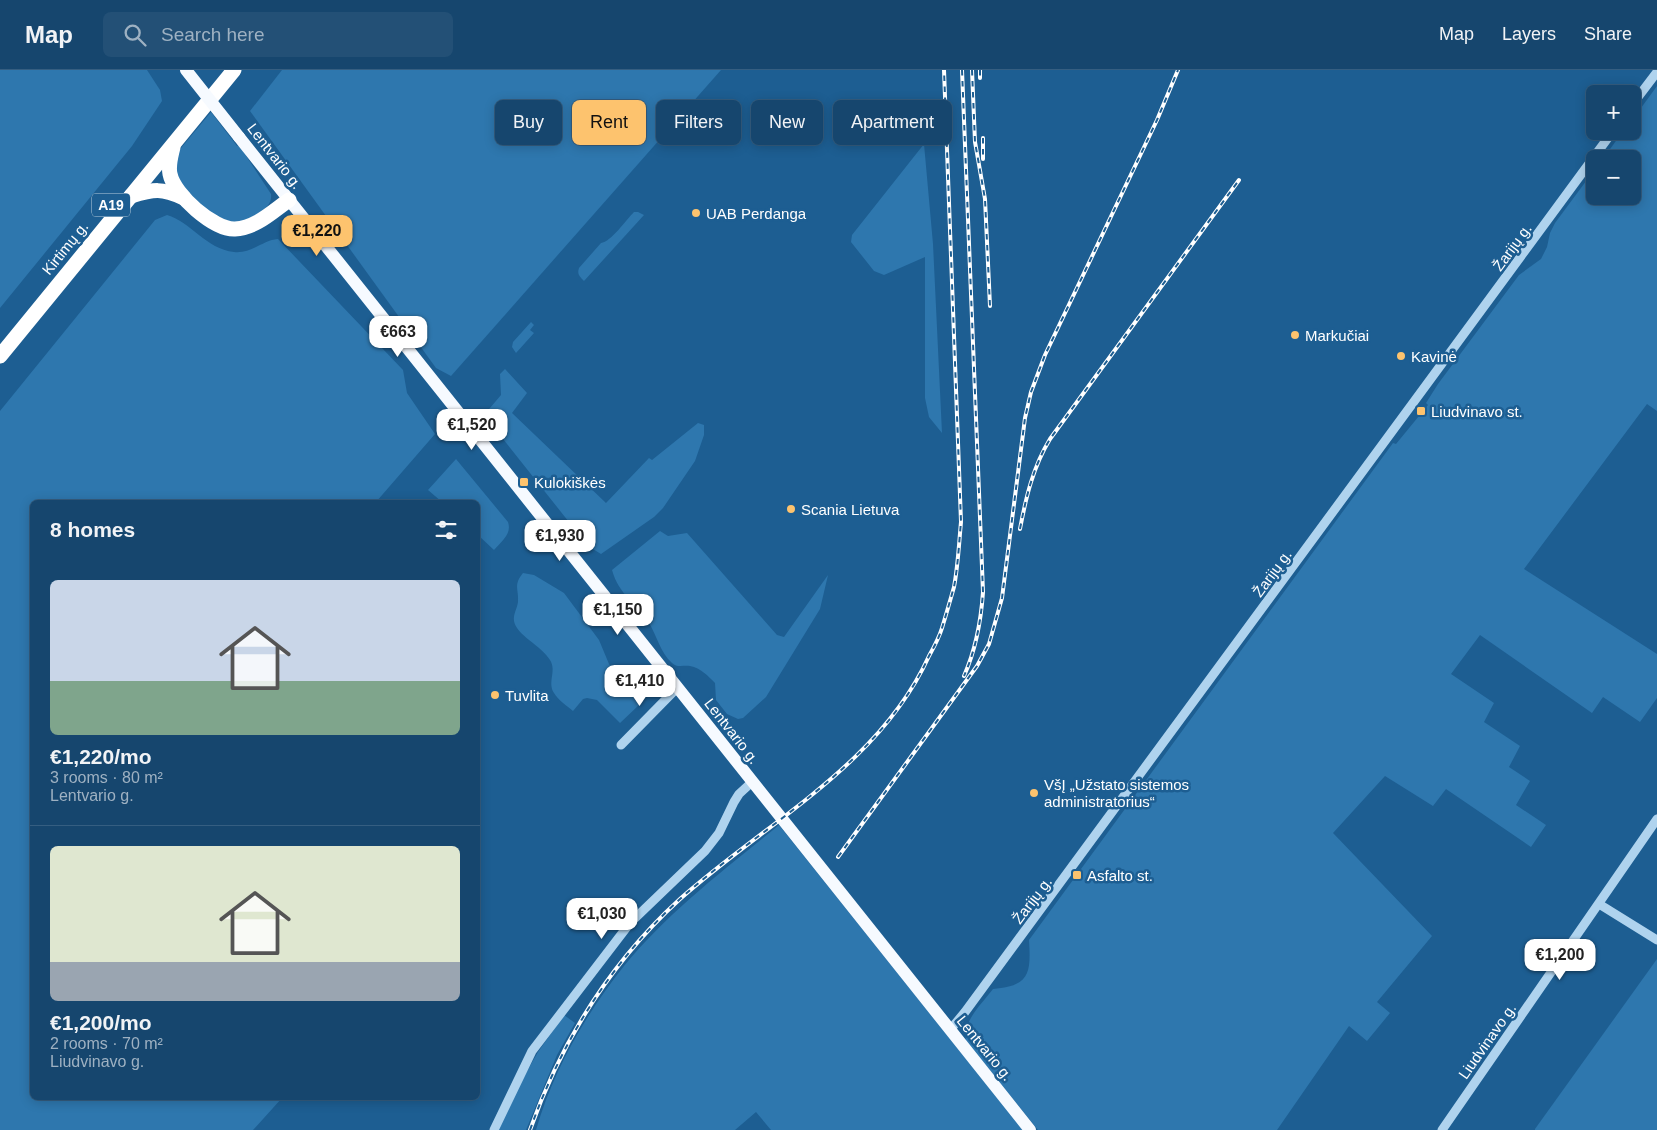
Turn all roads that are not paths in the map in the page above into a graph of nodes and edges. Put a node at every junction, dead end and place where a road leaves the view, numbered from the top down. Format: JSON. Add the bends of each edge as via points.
{"nodes":[{"id":1,"x":186,"y":70,"type":"edge"},
{"id":2,"x":221,"y":70,"type":"edge"},
{"id":3,"x":234,"y":70,"type":"edge"},
{"id":4,"x":1657,"y":72,"type":"edge"},
{"id":5,"x":1641,"y":93,"type":"edge"},
{"id":6,"x":1606,"y":140,"type":"edge"},
{"id":7,"x":174,"y":143,"type":"junction"},
{"id":8,"x":131,"y":196,"type":"junction"},
{"id":9,"x":184,"y":198,"type":"junction"},
{"id":10,"x":289,"y":200,"type":"junction"},
{"id":11,"x":0,"y":340,"type":"edge"},
{"id":12,"x":0,"y":356,"type":"edge"},
{"id":13,"x":677,"y":688,"type":"junction"},
{"id":14,"x":621,"y":745,"type":"dead end"},
{"id":15,"x":752,"y":782,"type":"junction"},
{"id":16,"x":1657,"y":819,"type":"edge"},
{"id":17,"x":1599,"y":904,"type":"junction"},
{"id":18,"x":1657,"y":940,"type":"edge"},
{"id":19,"x":950,"y":1030,"type":"junction"},
{"id":20,"x":494,"y":1130,"type":"edge"},
{"id":21,"x":1030,"y":1130,"type":"edge"},
{"id":22,"x":1442,"y":1130,"type":"edge"}],
"edges":[{"from":1,"to":10,"type":"main road","name":"Lentvario g.","bridge":true},
{"from":2,"to":11,"type":"highway","name":"Kirtimų g.","number":"A19"},
{"from":3,"to":7,"type":"highway","name":"Kirtimų g.","number":"A19"},
{"from":4,"to":5,"type":"street"},
{"from":6,"to":19,"type":"street","name":"Žarijų g."},
{"from":7,"to":8,"type":"highway","name":"Kirtimų g.","number":"A19"},
{"from":7,"to":9,"type":"highway","via":[[170,175]]},
{"from":8,"to":9,"type":"highway","via":[[159,190]]},
{"from":8,"to":12,"type":"highway","name":"Kirtimų g.","number":"A19"},
{"from":9,"to":10,"type":"highway","via":[[217,224],[229,229],[249,226]]},
{"from":10,"to":13,"type":"main road","name":"Lentvario g."},
{"from":13,"to":14,"type":"street"},
{"from":13,"to":15,"type":"main road","name":"Lentvario g."},
{"from":15,"to":19,"type":"main road","name":"Lentvario g."},
{"from":15,"to":20,"type":"street","via":[[739,794],[705,851],[630,923],[532,1051]]},
{"from":16,"to":17,"type":"street","name":"Liudvinavo g."},
{"from":17,"to":18,"type":"street"},
{"from":17,"to":22,"type":"street","name":"Liudvinavo g."},
{"from":19,"to":21,"type":"main road","name":"Lentvario g."}]}
